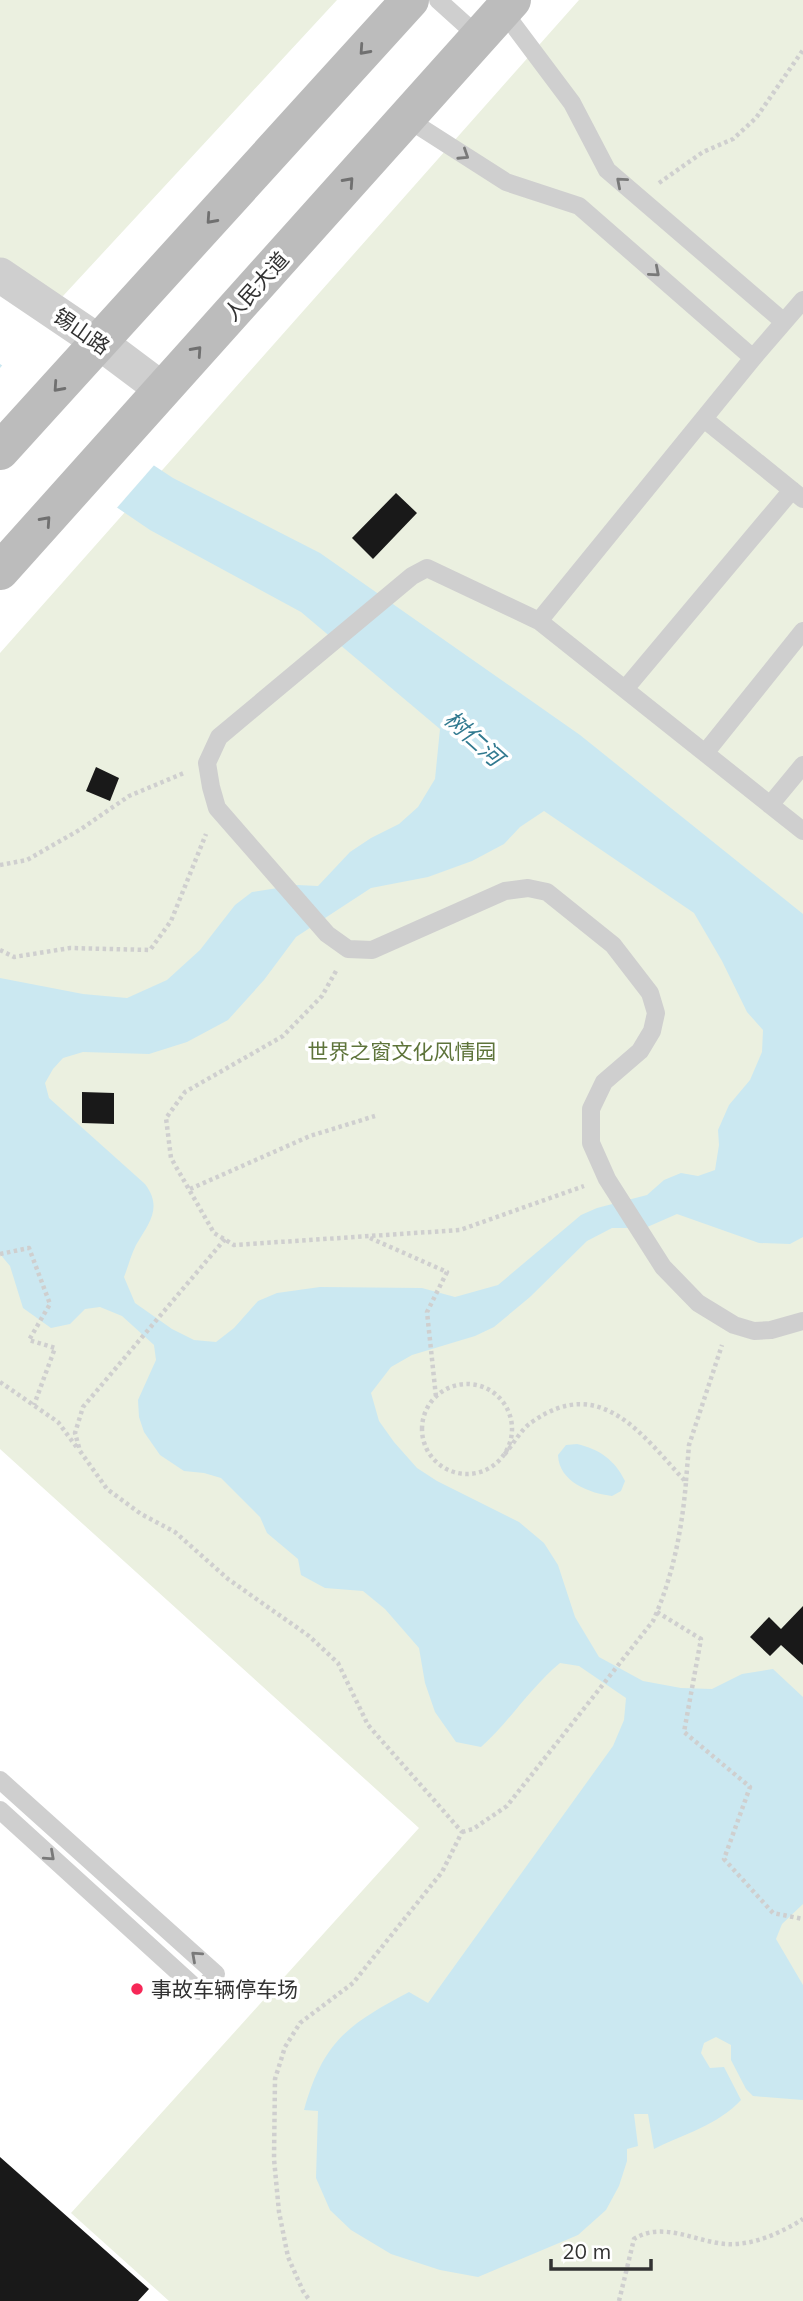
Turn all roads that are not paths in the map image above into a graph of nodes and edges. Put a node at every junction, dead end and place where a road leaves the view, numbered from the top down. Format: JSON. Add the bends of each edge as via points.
{"nodes":[{"id":1,"x":410,"y":0,"type":"edge"},
{"id":2,"x":438,"y":0,"type":"edge"},
{"id":3,"x":498,"y":16,"type":"edge"},
{"id":4,"x":406,"y":118,"type":"junction"},
{"id":5,"x":0,"y":275,"type":"edge"},
{"id":6,"x":0,"y":298,"type":"edge"},
{"id":7,"x":803,"y":300,"type":"edge"},
{"id":8,"x":784,"y":321,"type":"junction"},
{"id":9,"x":92,"y":350,"type":"junction"},
{"id":10,"x":753,"y":358,"type":"junction"},
{"id":11,"x":163,"y":390,"type":"junction"},
{"id":12,"x":704,"y":419,"type":"junction"},
{"id":13,"x":0,"y":451,"type":"edge"},
{"id":14,"x":797,"y":495,"type":"edge"},
{"id":15,"x":0,"y":572,"type":"edge"},
{"id":16,"x":539,"y":621,"type":"junction"},
{"id":17,"x":803,"y":631,"type":"edge"},
{"id":18,"x":625,"y":689,"type":"junction"},
{"id":19,"x":705,"y":753,"type":"junction"},
{"id":20,"x":803,"y":765,"type":"edge"},
{"id":21,"x":771,"y":805,"type":"junction"},
{"id":22,"x":803,"y":831,"type":"edge"},
{"id":23,"x":803,"y":1321,"type":"edge"},
{"id":24,"x":0,"y":1780,"type":"edge"},
{"id":25,"x":0,"y":1810,"type":"edge"}],
"edges":[{"from":1,"to":9,"type":"main road","one_way":true},
{"from":2,"to":3,"type":"lane"},
{"from":3,"to":4,"type":"main road","name":"人民大道"},
{"from":8,"to":3,"type":"lane","one_way":true,"via":[[607,170],[572,103]]},
{"from":4,"to":10,"type":"lane","one_way":true,"via":[[506,182],[579,206]]},
{"from":11,"to":4,"type":"main road","name":"人民大道","one_way":true},
{"from":5,"to":9,"type":"street","name":"锡山路"},
{"from":6,"to":9,"type":"street","name":"锡山路"},
{"from":7,"to":8,"type":"lane"},
{"from":8,"to":10,"type":"lane"},
{"from":9,"to":11,"type":"street","name":"锡山路"},
{"from":9,"to":13,"type":"main road","one_way":true},
{"from":10,"to":12,"type":"lane"},
{"from":15,"to":11,"type":"main road","name":"人民大道","one_way":true},
{"from":12,"to":14,"type":"lane"},
{"from":12,"to":16,"type":"lane"},
{"from":14,"to":18,"type":"lane"},
{"from":16,"to":18,"type":"lane"},
{"from":16,"to":23,"type":"lane","via":[[427,568],[412,576],[219,737],[207,763],[217,808],[327,934],[348,949],[372,950],[505,891],[528,888],[547,892],[613,945],[650,993],[656,1013],[640,1051],[604,1083],[591,1109],[591,1143],[612,1186],[663,1267],[698,1303],[754,1331]]},
{"from":17,"to":19,"type":"lane"},
{"from":18,"to":19,"type":"lane"},
{"from":19,"to":21,"type":"lane"},
{"from":20,"to":21,"type":"lane"},
{"from":21,"to":22,"type":"lane"},
{"from":25,"to":24,"type":"lane","one_way":true,"via":[[199,1992],[216,1974]]}]}
